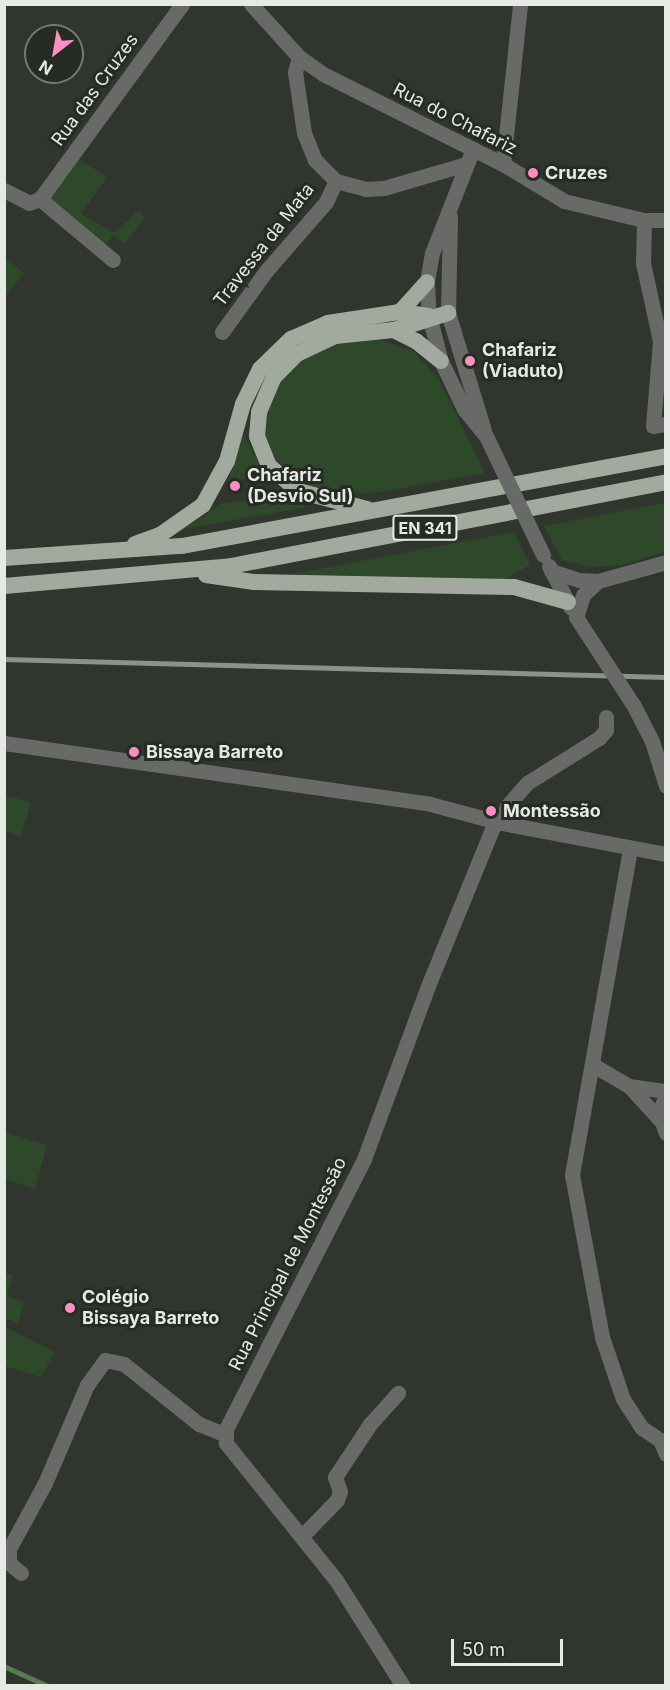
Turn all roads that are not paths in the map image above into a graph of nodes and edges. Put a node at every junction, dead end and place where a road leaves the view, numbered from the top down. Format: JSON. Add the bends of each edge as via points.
{"nodes":[{"id":1,"x":182,"y":4,"type":"edge"},
{"id":2,"x":251,"y":4,"type":"edge"},
{"id":3,"x":520,"y":4,"type":"edge"},
{"id":4,"x":299,"y":57,"type":"junction"},
{"id":5,"x":473,"y":149,"type":"junction"},
{"id":6,"x":466,"y":164,"type":"junction"},
{"id":7,"x":503,"y":164,"type":"junction"},
{"id":8,"x":336,"y":181,"type":"junction"},
{"id":9,"x":4,"y":190,"type":"edge"},
{"id":10,"x":40,"y":199,"type":"junction"},
{"id":11,"x":450,"y":212,"type":"junction"},
{"id":12,"x":644,"y":220,"type":"junction"},
{"id":13,"x":666,"y":220,"type":"edge"},
{"id":14,"x":113,"y":260,"type":"dead end"},
{"id":15,"x":427,"y":282,"type":"junction"},
{"id":16,"x":400,"y":312,"type":"junction"},
{"id":17,"x":448,"y":313,"type":"junction"},
{"id":18,"x":429,"y":316,"type":"junction"},
{"id":19,"x":394,"y":330,"type":"junction"},
{"id":20,"x":222,"y":332,"type":"dead end"},
{"id":21,"x":441,"y":361,"type":"junction"},
{"id":22,"x":666,"y":424,"type":"edge"},
{"id":23,"x":486,"y":436,"type":"junction"},
{"id":24,"x":666,"y":456,"type":"edge"},
{"id":25,"x":666,"y":483,"type":"edge"},
{"id":26,"x":375,"y":511,"type":"junction"},
{"id":27,"x":115,"y":552,"type":"junction"},
{"id":28,"x":4,"y":558,"type":"edge"},
{"id":29,"x":666,"y":562,"type":"edge"},
{"id":30,"x":551,"y":571,"type":"junction"},
{"id":31,"x":184,"y":573,"type":"junction"},
{"id":32,"x":579,"y":580,"type":"junction"},
{"id":33,"x":597,"y":581,"type":"junction"},
{"id":34,"x":4,"y":586,"type":"edge"},
{"id":35,"x":568,"y":602,"type":"junction"},
{"id":36,"x":576,"y":617,"type":"junction"},
{"id":37,"x":606,"y":717,"type":"dead end"},
{"id":38,"x":4,"y":743,"type":"edge"},
{"id":39,"x":666,"y":786,"type":"edge"},
{"id":40,"x":499,"y":823,"type":"junction"},
{"id":41,"x":630,"y":849,"type":"junction"},
{"id":42,"x":666,"y":854,"type":"edge"},
{"id":43,"x":593,"y":1065,"type":"junction"},
{"id":44,"x":629,"y":1086,"type":"junction"},
{"id":45,"x":666,"y":1091,"type":"edge"},
{"id":46,"x":666,"y":1096,"type":"edge"},
{"id":47,"x":663,"y":1127,"type":"edge"},
{"id":48,"x":398,"y":1393,"type":"dead end"},
{"id":49,"x":226,"y":1435,"type":"junction"},
{"id":50,"x":664,"y":1445,"type":"edge"},
{"id":51,"x":302,"y":1536,"type":"junction"},
{"id":52,"x":21,"y":1573,"type":"dead end"},
{"id":53,"x":403,"y":1686,"type":"edge"}],
"edges":[{"from":1,"to":10,"type":"street","name":"Rua das Cruzes"},
{"from":2,"to":4,"type":"street","name":"Rua do Chafariz"},
{"from":3,"to":7,"type":"street"},
{"from":4,"to":5,"type":"street","name":"Rua do Chafariz","via":[[323,74]]},
{"from":4,"to":8,"type":"street","via":[[295,72],[304,133],[315,160]]},
{"from":5,"to":6,"type":"street"},
{"from":5,"to":7,"type":"street","name":"Rua do Chafariz"},
{"from":6,"to":8,"type":"street","via":[[384,188],[366,189]]},
{"from":6,"to":11,"type":"street"},
{"from":7,"to":12,"type":"street","name":"Rua do Chafariz","via":[[564,201]]},
{"from":8,"to":20,"type":"street","name":"Travessa da Mata","via":[[326,202],[266,271]]},
{"from":9,"to":10,"type":"street","via":[[28,203]]},
{"from":10,"to":14,"type":"street"},
{"from":11,"to":15,"type":"street","via":[[432,253]]},
{"from":11,"to":17,"type":"street"},
{"from":12,"to":13,"type":"street","name":"Rua do Chafariz"},
{"from":12,"to":22,"type":"street","via":[[644,272],[660,341],[653,426]]},
{"from":15,"to":16,"type":"highway"},
{"from":15,"to":18,"type":"street"},
{"from":16,"to":18,"type":"highway"},
{"from":16,"to":27,"type":"highway","via":[[328,323],[291,339],[260,369],[243,404],[227,461],[203,505],[160,535]]},
{"from":17,"to":18,"type":"highway"},
{"from":17,"to":23,"type":"street"},
{"from":18,"to":19,"type":"highway"},
{"from":18,"to":21,"type":"street"},
{"from":19,"to":21,"type":"highway"},
{"from":19,"to":26,"type":"highway","via":[[335,336],[297,354],[274,377],[259,412],[257,436],[269,466],[298,491]]},
{"from":21,"to":23,"type":"street","via":[[464,409]]},
{"from":23,"to":30,"type":"street","bridge":true},
{"from":24,"to":26,"type":"highway","number":"EN 341"},
{"from":25,"to":31,"type":"highway","number":"EN 341"},
{"from":26,"to":27,"type":"highway","number":"EN 341","via":[[182,546]]},
{"from":27,"to":28,"type":"highway","number":"EN 341"},
{"from":29,"to":33,"type":"street"},
{"from":30,"to":32,"type":"street"},
{"from":30,"to":35,"type":"street"},
{"from":31,"to":34,"type":"highway","number":"EN 341"},
{"from":31,"to":35,"type":"highway","via":[[254,582],[514,587]]},
{"from":32,"to":33,"type":"street"},
{"from":32,"to":35,"type":"street"},
{"from":33,"to":36,"type":"street","via":[[583,595]]},
{"from":35,"to":36,"type":"street"},
{"from":36,"to":39,"type":"street","bridge":true,"via":[[634,706],[652,741]]},
{"from":37,"to":40,"type":"street","name":"Rua Principal de Montessão","via":[[606,730],[599,738],[527,783],[507,806]]},
{"from":38,"to":40,"type":"street","via":[[430,804]]},
{"from":40,"to":41,"type":"street"},
{"from":40,"to":49,"type":"street","name":"Rua Principal de Montessão","via":[[428,986],[364,1159],[287,1306]]},
{"from":41,"to":42,"type":"street"},
{"from":41,"to":43,"type":"street"},
{"from":43,"to":44,"type":"street"},
{"from":43,"to":50,"type":"street","via":[[574,1153],[576,1211],[586,1242],[589,1283],[623,1399],[642,1428]]},
{"from":44,"to":45,"type":"street"},
{"from":44,"to":47,"type":"street"},
{"from":46,"to":47,"type":"street"},
{"from":48,"to":51,"type":"street","via":[[370,1424],[334,1477],[340,1491],[337,1500]]},
{"from":49,"to":51,"type":"street","via":[[226,1443]]},
{"from":49,"to":52,"type":"street","via":[[199,1424],[124,1364],[105,1360],[87,1385],[45,1483],[9,1548],[9,1563]]},
{"from":51,"to":53,"type":"street","via":[[384,1650]]}]}
